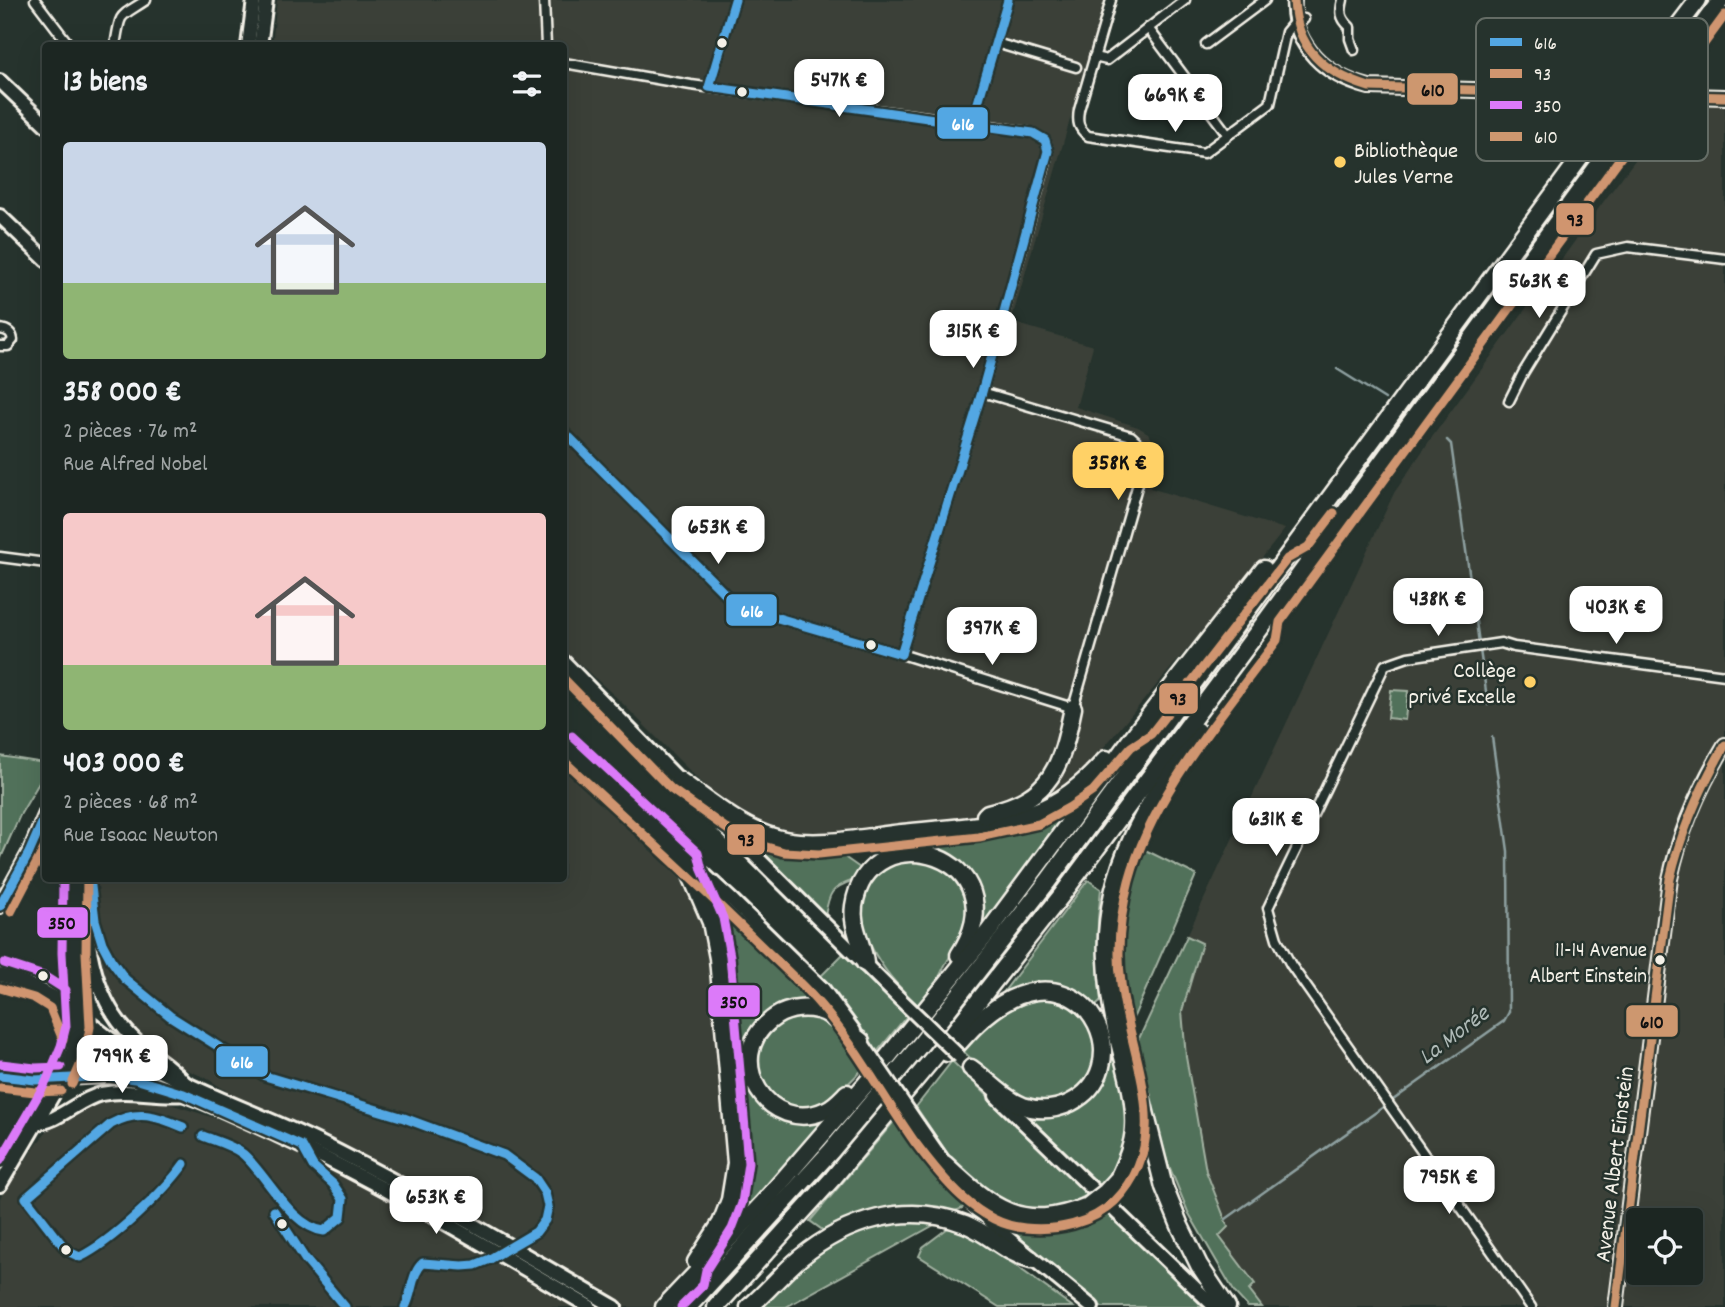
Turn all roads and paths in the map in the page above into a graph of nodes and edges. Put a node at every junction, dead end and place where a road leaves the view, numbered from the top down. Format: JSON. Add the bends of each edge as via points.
{"nodes":[{"id":1,"x":34,"y":0,"type":"edge"},
{"id":2,"x":146,"y":0,"type":"edge"},
{"id":3,"x":254,"y":0,"type":"edge"},
{"id":4,"x":266,"y":0,"type":"edge"},
{"id":5,"x":544,"y":0,"type":"edge"},
{"id":6,"x":735,"y":0,"type":"edge"},
{"id":7,"x":1008,"y":0,"type":"edge"},
{"id":8,"x":1111,"y":0,"type":"edge"},
{"id":9,"x":1185,"y":0,"type":"edge"},
{"id":10,"x":1265,"y":0,"type":"edge"},
{"id":11,"x":1294,"y":0,"type":"edge"},
{"id":12,"x":1302,"y":0,"type":"edge"},
{"id":13,"x":1343,"y":0,"type":"edge"},
{"id":14,"x":1698,"y":0,"type":"edge"},
{"id":15,"x":1721,"y":0,"type":"edge"},
{"id":16,"x":1684,"y":18,"type":"edge"},
{"id":17,"x":1708,"y":18,"type":"edge"},
{"id":18,"x":1300,"y":20,"type":"junction"},
{"id":19,"x":1148,"y":29,"type":"junction"},
{"id":20,"x":67,"y":42,"type":"edge"},
{"id":21,"x":116,"y":42,"type":"edge"},
{"id":22,"x":249,"y":42,"type":"edge"},
{"id":23,"x":261,"y":42,"type":"edge"},
{"id":24,"x":546,"y":42,"type":"edge"},
{"id":25,"x":996,"y":43,"type":"junction"},
{"id":26,"x":1206,"y":44,"type":"dead end"},
{"id":27,"x":1354,"y":50,"type":"dead end"},
{"id":28,"x":1094,"y":57,"type":"junction"},
{"id":29,"x":567,"y":63,"type":"edge"},
{"id":30,"x":1076,"y":67,"type":"dead end"},
{"id":31,"x":0,"y":81,"type":"edge"},
{"id":32,"x":709,"y":87,"type":"junction"},
{"id":33,"x":1476,"y":89,"type":"edge"},
{"id":34,"x":42,"y":121,"type":"edge"},
{"id":35,"x":972,"y":123,"type":"junction"},
{"id":36,"x":1228,"y":135,"type":"junction"},
{"id":37,"x":1578,"y":161,"type":"edge"},
{"id":38,"x":1602,"y":161,"type":"edge"},
{"id":39,"x":0,"y":216,"type":"edge"},
{"id":40,"x":42,"y":256,"type":"edge"},
{"id":41,"x":1725,"y":259,"type":"edge"},
{"id":42,"x":0,"y":329,"type":"edge"},
{"id":43,"x":0,"y":346,"type":"edge"},
{"id":44,"x":982,"y":392,"type":"junction"},
{"id":45,"x":1509,"y":401,"type":"dead end"},
{"id":46,"x":567,"y":435,"type":"edge"},
{"id":47,"x":1300,"y":538,"type":"junction"},
{"id":48,"x":0,"y":557,"type":"edge"},
{"id":49,"x":42,"y":563,"type":"edge"},
{"id":50,"x":1268,"y":618,"type":"junction"},
{"id":51,"x":901,"y":654,"type":"junction"},
{"id":52,"x":567,"y":665,"type":"edge"},
{"id":53,"x":1725,"y":675,"type":"edge"},
{"id":54,"x":1073,"y":708,"type":"junction"},
{"id":55,"x":1141,"y":726,"type":"junction"},
{"id":56,"x":1725,"y":745,"type":"edge"},
{"id":57,"x":567,"y":748,"type":"edge"},
{"id":58,"x":679,"y":780,"type":"junction"},
{"id":59,"x":42,"y":822,"type":"edge"},
{"id":60,"x":978,"y":825,"type":"junction"},
{"id":61,"x":688,"y":860,"type":"junction"},
{"id":62,"x":17,"y":878,"type":"junction"},
{"id":63,"x":75,"y":882,"type":"edge"},
{"id":64,"x":85,"y":882,"type":"edge"},
{"id":65,"x":0,"y":891,"type":"edge"},
{"id":66,"x":0,"y":906,"type":"edge"},
{"id":67,"x":865,"y":963,"type":"junction"},
{"id":68,"x":955,"y":974,"type":"junction"},
{"id":69,"x":0,"y":975,"type":"edge"},
{"id":70,"x":60,"y":1000,"type":"junction"},
{"id":71,"x":78,"y":1013,"type":"junction"},
{"id":72,"x":1116,"y":1029,"type":"junction"},
{"id":73,"x":76,"y":1037,"type":"junction"},
{"id":74,"x":862,"y":1043,"type":"junction"},
{"id":75,"x":935,"y":1056,"type":"junction"},
{"id":76,"x":971,"y":1068,"type":"junction"},
{"id":77,"x":0,"y":1076,"type":"edge"},
{"id":78,"x":61,"y":1079,"type":"junction"},
{"id":79,"x":865,"y":1085,"type":"junction"},
{"id":80,"x":184,"y":1088,"type":"junction"},
{"id":81,"x":36,"y":1123,"type":"junction"},
{"id":82,"x":945,"y":1164,"type":"junction"},
{"id":83,"x":0,"y":1185,"type":"edge"},
{"id":84,"x":1031,"y":1259,"type":"junction"},
{"id":85,"x":693,"y":1278,"type":"junction"},
{"id":86,"x":590,"y":1307,"type":"edge"},
{"id":87,"x":615,"y":1307,"type":"edge"},
{"id":88,"x":664,"y":1307,"type":"edge"},
{"id":89,"x":688,"y":1307,"type":"edge"},
{"id":90,"x":716,"y":1307,"type":"edge"},
{"id":91,"x":750,"y":1307,"type":"edge"},
{"id":92,"x":1092,"y":1307,"type":"edge"},
{"id":93,"x":1215,"y":1307,"type":"edge"},
{"id":94,"x":1227,"y":1307,"type":"edge"},
{"id":95,"x":1531,"y":1307,"type":"edge"},
{"id":96,"x":1616,"y":1307,"type":"edge"}],
"edges":[{"from":1,"to":20,"type":"street"},
{"from":2,"to":21,"type":"street","via":[[123,12]]},
{"from":3,"to":22,"type":"main road"},
{"from":4,"to":23,"type":"main road"},
{"from":5,"to":24,"type":"street"},
{"from":6,"to":32,"type":"street"},
{"from":7,"to":25,"type":"street"},
{"from":8,"to":28,"type":"street"},
{"from":9,"to":19,"type":"street"},
{"from":10,"to":26,"type":"street"},
{"from":11,"to":18,"type":"main road"},
{"from":12,"to":18,"type":"main road"},
{"from":13,"to":27,"type":"street","via":[[1340,12],[1350,27]]},
{"from":14,"to":16,"type":"highway","bridge":true},
{"from":15,"to":17,"type":"highway","bridge":true},
{"from":18,"to":33,"type":"main road","via":[[1307,47],[1341,78],[1379,88]]},
{"from":18,"to":36,"type":"street","via":[[1286,32],[1270,104]]},
{"from":19,"to":28,"type":"street","via":[[1107,60]]},
{"from":19,"to":36,"type":"street"},
{"from":25,"to":30,"type":"street"},
{"from":25,"to":35,"type":"street"},
{"from":28,"to":36,"type":"street","via":[[1077,122],[1088,136],[1204,153]]},
{"from":29,"to":32,"type":"street"},
{"from":31,"to":34,"type":"main road"},
{"from":32,"to":35,"type":"street"},
{"from":35,"to":44,"type":"street","via":[[1033,133],[1045,140],[1048,151]]},
{"from":37,"to":47,"type":"highway","bridge":true},
{"from":38,"to":50,"type":"highway","bridge":true},
{"from":39,"to":40,"type":"main road"},
{"from":41,"to":45,"type":"street","via":[[1628,247],[1596,254]]},
{"from":42,"to":43,"type":"street","via":[[13,340]]},
{"from":44,"to":51,"type":"street"},
{"from":44,"to":54,"type":"street","via":[[1131,436],[1143,447],[1145,459]]},
{"from":46,"to":51,"type":"street","via":[[737,606]]},
{"from":47,"to":55,"type":"highway","via":[[1279,549]]},
{"from":47,"to":89,"type":"highway","via":[[1048,881],[920,1045],[831,1151]]},
{"from":48,"to":49,"type":"street"},
{"from":50,"to":72,"type":"highway","via":[[1267,634],[1154,793],[1120,868],[1108,912],[1107,947]]},
{"from":50,"to":75,"type":"highway"},
{"from":51,"to":54,"type":"street"},
{"from":52,"to":58,"type":"main road"},
{"from":53,"to":95,"type":"street","via":[[1501,643],[1408,657],[1385,665],[1268,908],[1291,965]]},
{"from":54,"to":60,"type":"highway","via":[[1064,752],[1051,777],[1031,797],[988,813]]},
{"from":55,"to":60,"type":"highway","via":[[1064,797],[1035,812]]},
{"from":55,"to":68,"type":"highway"},
{"from":56,"to":96,"type":"main road","name":"Avenue Albert Einstein","via":[[1692,806],[1670,879]]},
{"from":57,"to":61,"type":"main road"},
{"from":58,"to":60,"type":"highway","via":[[740,823],[785,839],[818,842]]},
{"from":58,"to":67,"type":"main road"},
{"from":59,"to":62,"type":"main road"},
{"from":61,"to":74,"type":"main road","via":[[823,989]]},
{"from":61,"to":85,"type":"highway","via":[[711,922],[718,958],[736,1163],[727,1207],[694,1266]]},
{"from":62,"to":65,"type":"main road"},
{"from":62,"to":66,"type":"main road"},
{"from":63,"to":71,"type":"main road"},
{"from":64,"to":80,"type":"main road","via":[[88,944],[105,999],[131,1037],[174,1069]]},
{"from":67,"to":68,"type":"highway","via":[[853,910],[856,893],[877,865],[895,855],[918,852],[953,865],[967,882],[974,901],[976,920],[970,939],[954,962]]},
{"from":67,"to":76,"type":"main road","bridge":true},
{"from":68,"to":79,"type":"highway"},
{"from":69,"to":70,"type":"main road","via":[[39,987]]},
{"from":70,"to":71,"type":"main road"},
{"from":70,"to":73,"type":"main road"},
{"from":71,"to":73,"type":"main road"},
{"from":71,"to":80,"type":"main road"},
{"from":72,"to":82,"type":"highway","bridge":true,"via":[[1132,1094],[1134,1128],[1129,1154],[1118,1179],[1106,1192],[1065,1215],[1017,1216],[981,1197]]},
{"from":72,"to":94,"type":"highway","via":[[1126,1041],[1164,1187],[1199,1265]]},
{"from":73,"to":78,"type":"main road"},
{"from":74,"to":79,"type":"highway","via":[[819,1010],[796,1009],[777,1015],[760,1028],[750,1047],[749,1069],[757,1090],[770,1105],[788,1113],[826,1111],[852,1089]]},
{"from":74,"to":82,"type":"main road","bridge":true},
{"from":75,"to":76,"type":"highway","via":[[951,1052],[996,1008],[1036,990],[1074,998],[1091,1015],[1101,1035],[1102,1057],[1093,1083],[1080,1097],[1060,1107],[1017,1103]]},
{"from":75,"to":90,"type":"highway"},
{"from":76,"to":93,"type":"main road"},
{"from":77,"to":78,"type":"main road"},
{"from":78,"to":80,"type":"main road","via":[[108,1076]]},
{"from":78,"to":81,"type":"main road"},
{"from":79,"to":85,"type":"highway"},
{"from":80,"to":81,"type":"main road","via":[[168,1096],[144,1091],[99,1095],[80,1101],[50,1122]]},
{"from":80,"to":86,"type":"main road","via":[[357,1174]]},
{"from":80,"to":87,"type":"main road","via":[[335,1150]]},
{"from":81,"to":83,"type":"main road"},
{"from":82,"to":84,"type":"main road","via":[[973,1204]]},
{"from":84,"to":91,"type":"highway","via":[[1012,1254],[965,1224],[943,1217],[894,1214],[831,1236],[799,1259]]},
{"from":84,"to":92,"type":"main road"},
{"from":85,"to":88,"type":"highway"}]}
